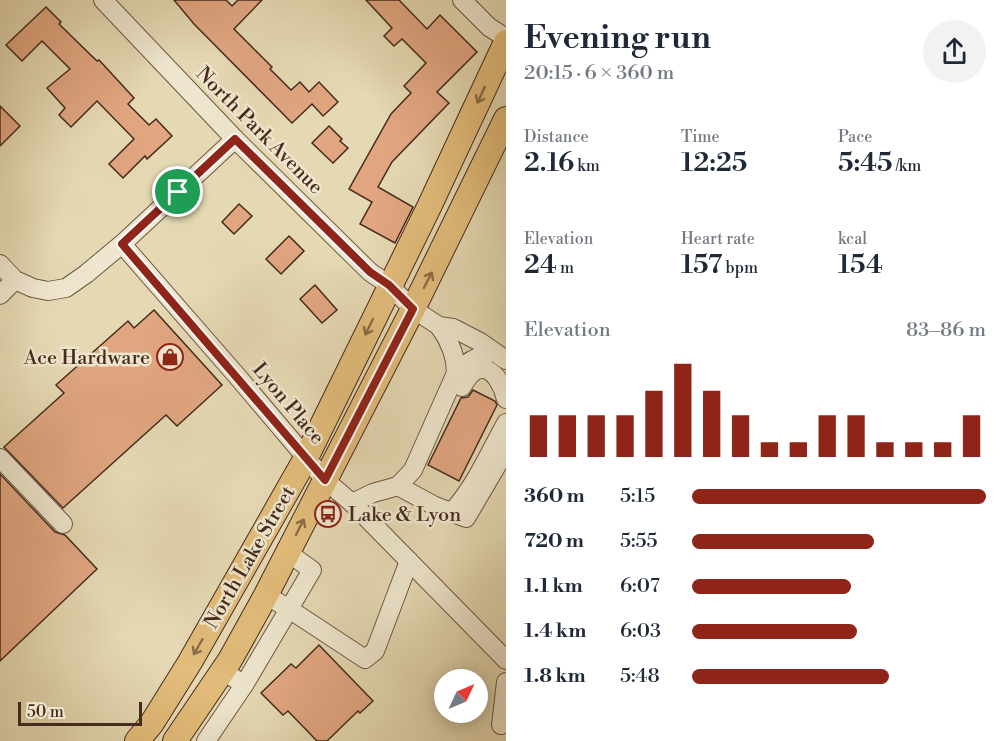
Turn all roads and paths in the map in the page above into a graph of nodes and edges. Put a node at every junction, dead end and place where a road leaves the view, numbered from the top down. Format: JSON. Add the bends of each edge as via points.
{"nodes":[{"id":1,"x":103,"y":0,"type":"edge"},
{"id":2,"x":462,"y":0,"type":"edge"},
{"id":3,"x":506,"y":40,"type":"edge"},
{"id":4,"x":506,"y":120,"type":"edge"},
{"id":5,"x":235,"y":139,"type":"junction"},
{"id":6,"x":122,"y":244,"type":"junction"},
{"id":7,"x":0,"y":264,"type":"edge"},
{"id":8,"x":15,"y":280,"type":"junction"},
{"id":9,"x":389,"y":285,"type":"junction"},
{"id":10,"x":0,"y":295,"type":"edge"},
{"id":11,"x":413,"y":309,"type":"junction"},
{"id":12,"x":439,"y":326,"type":"junction"},
{"id":13,"x":500,"y":367,"type":"edge"},
{"id":14,"x":456,"y":374,"type":"junction"},
{"id":15,"x":506,"y":399,"type":"edge"},
{"id":16,"x":506,"y":423,"type":"edge"},
{"id":17,"x":506,"y":450,"type":"edge"},
{"id":18,"x":306,"y":458,"type":"junction"},
{"id":19,"x":0,"y":459,"type":"edge"},
{"id":20,"x":413,"y":470,"type":"junction"},
{"id":21,"x":325,"y":480,"type":"junction"},
{"id":22,"x":398,"y":486,"type":"junction"},
{"id":23,"x":352,"y":503,"type":"junction"},
{"id":24,"x":451,"y":513,"type":"junction"},
{"id":25,"x":63,"y":524,"type":"dead end"},
{"id":26,"x":287,"y":552,"type":"junction"},
{"id":27,"x":409,"y":561,"type":"junction"},
{"id":28,"x":266,"y":595,"type":"junction"},
{"id":29,"x":289,"y":609,"type":"junction"},
{"id":30,"x":506,"y":660,"type":"edge"},
{"id":31,"x":223,"y":670,"type":"junction"},
{"id":32,"x":506,"y":682,"type":"edge"},
{"id":33,"x":244,"y":685,"type":"junction"},
{"id":34,"x":501,"y":724,"type":"dead end"},
{"id":35,"x":137,"y":741,"type":"edge"},
{"id":36,"x":175,"y":741,"type":"edge"},
{"id":37,"x":206,"y":741,"type":"edge"}],
"edges":[{"from":1,"to":5,"type":"street","name":"North Park Avenue"},
{"from":2,"to":3,"type":"street"},
{"from":3,"to":9,"type":"main road","name":"North Lake Street","one_way":true},
{"from":11,"to":4,"type":"main road","name":"North Lake Street","one_way":true},
{"from":5,"to":6,"type":"street"},
{"from":5,"to":9,"type":"street","name":"North Park Avenue","via":[[370,272]]},
{"from":6,"to":8,"type":"street","via":[[66,288],[48,291]]},
{"from":6,"to":18,"type":"street","name":"Lyon Place"},
{"from":7,"to":8,"type":"street"},
{"from":8,"to":10,"type":"street"},
{"from":9,"to":11,"type":"street","name":"North Park Avenue"},
{"from":9,"to":18,"type":"main road","name":"North Lake Street","one_way":true},
{"from":11,"to":12,"type":"street","name":"North Park Avenue"},
{"from":11,"to":21,"type":"main road","name":"North Lake Street"},
{"from":12,"to":13,"type":"street","via":[[453,328],[480,342]]},
{"from":12,"to":14,"type":"street","via":[[452,347]]},
{"from":13,"to":14,"type":"street","via":[[479,356],[465,363]]},
{"from":13,"to":15,"type":"street"},
{"from":13,"to":20,"type":"street","via":[[468,375],[430,448]]},
{"from":14,"to":20,"type":"street"},
{"from":16,"to":24,"type":"street","via":[[475,480]]},
{"from":17,"to":24,"type":"street","via":[[466,518]]},
{"from":18,"to":21,"type":"street","name":"Lyon Place"},
{"from":18,"to":35,"type":"main road","name":"North Lake Street","one_way":true,"via":[[190,662]]},
{"from":19,"to":25,"type":"street"},
{"from":20,"to":22,"type":"street"},
{"from":21,"to":23,"type":"street","name":"Lyon Place"},
{"from":26,"to":21,"type":"main road","name":"North Lake Street","one_way":true},
{"from":22,"to":23,"type":"street"},
{"from":22,"to":24,"type":"street"},
{"from":23,"to":27,"type":"street","name":"Lyon Place"},
{"from":26,"to":28,"type":"main road","name":"North Lake Street"},
{"from":26,"to":29,"type":"street","via":[[312,570]]},
{"from":27,"to":29,"type":"street","via":[[375,651],[364,659]]},
{"from":27,"to":30,"type":"street","name":"Lyon Place"},
{"from":28,"to":29,"type":"street"},
{"from":28,"to":31,"type":"main road","name":"North Lake Street"},
{"from":29,"to":33,"type":"street"},
{"from":31,"to":33,"type":"street"},
{"from":31,"to":36,"type":"main road","name":"North Lake Street"},
{"from":32,"to":34,"type":"street"},
{"from":33,"to":37,"type":"street"}]}
